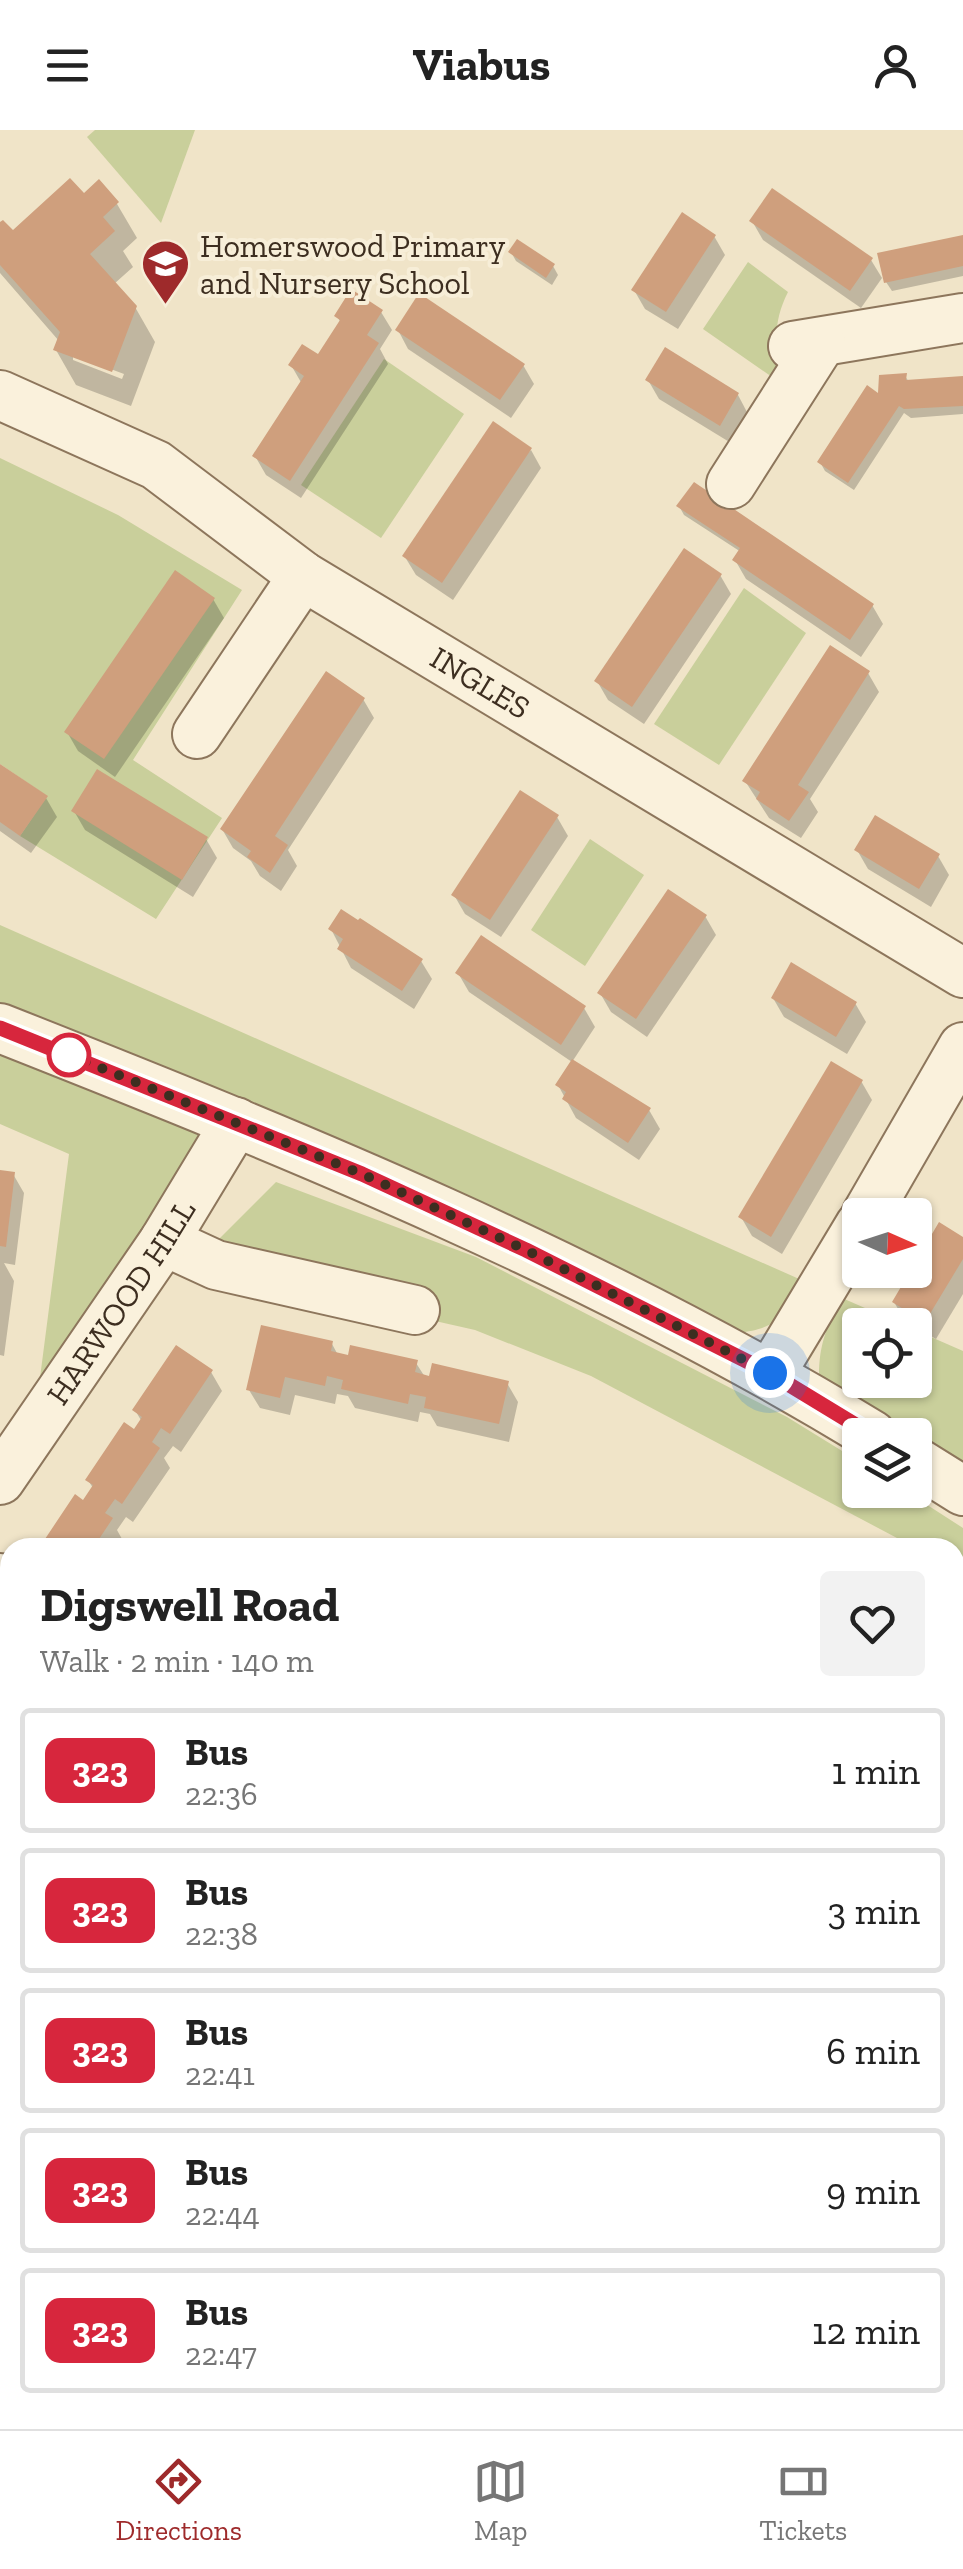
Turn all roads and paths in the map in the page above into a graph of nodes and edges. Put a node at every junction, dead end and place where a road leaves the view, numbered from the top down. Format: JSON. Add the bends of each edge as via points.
{"nodes":[{"id":1,"x":963,"y":318,"type":"edge"},
{"id":2,"x":0,"y":395,"type":"edge"},
{"id":3,"x":732,"y":484,"type":"dead end"},
{"id":4,"x":302,"y":576,"type":"junction"},
{"id":5,"x":197,"y":734,"type":"dead end"},
{"id":6,"x":963,"y":973,"type":"edge"},
{"id":7,"x":0,"y":1028,"type":"edge"},
{"id":8,"x":963,"y":1047,"type":"edge"},
{"id":9,"x":236,"y":1122,"type":"junction"},
{"id":10,"x":876,"y":1198,"type":"edge"},
{"id":11,"x":164,"y":1242,"type":"junction"},
{"id":12,"x":842,"y":1255,"type":"edge"},
{"id":13,"x":415,"y":1310,"type":"dead end"},
{"id":14,"x":770,"y":1373,"type":"junction"},
{"id":15,"x":844,"y":1418,"type":"edge"},
{"id":16,"x":932,"y":1471,"type":"edge"},
{"id":17,"x":0,"y":1480,"type":"edge"},
{"id":18,"x":963,"y":1490,"type":"edge"}],
"edges":[{"from":1,"to":3,"type":"street","via":[[807,345]]},
{"from":2,"to":4,"type":"street","name":"INGLES","via":[[156,465]]},
{"from":4,"to":5,"type":"street"},
{"from":4,"to":6,"type":"street","name":"INGLES"},
{"from":7,"to":9,"type":"street"},
{"from":8,"to":10,"type":"street"},
{"from":9,"to":11,"type":"street","name":"HARWOOD HILL"},
{"from":9,"to":14,"type":"street","via":[[510,1242]]},
{"from":11,"to":13,"type":"street","via":[[216,1265]]},
{"from":11,"to":17,"type":"street","name":"HARWOOD HILL"},
{"from":12,"to":14,"type":"street"},
{"from":14,"to":15,"type":"street"},
{"from":16,"to":18,"type":"street"}]}
